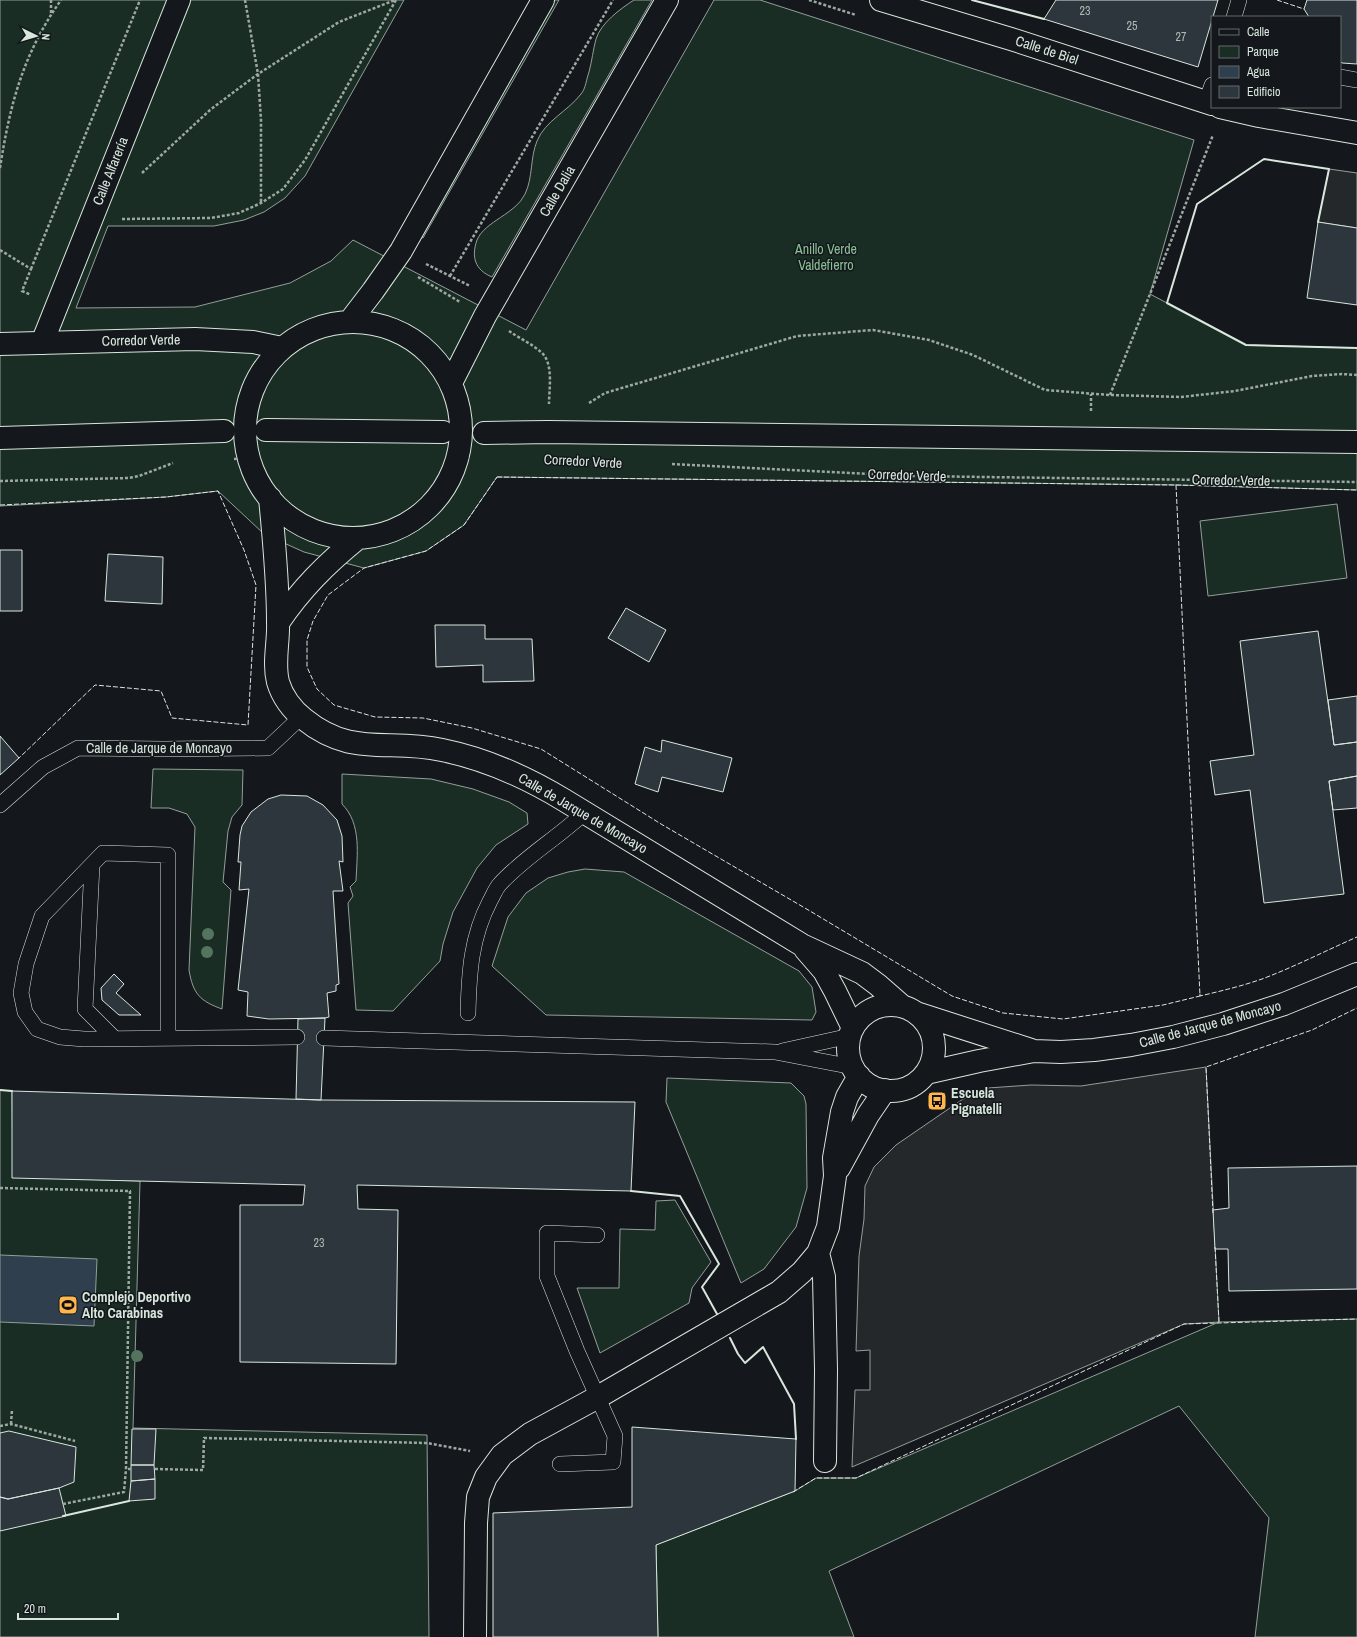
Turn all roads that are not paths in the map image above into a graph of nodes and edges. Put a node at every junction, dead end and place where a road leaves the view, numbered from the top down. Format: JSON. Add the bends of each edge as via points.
{"nodes":[{"id":1,"x":178,"y":0,"type":"edge"},
{"id":2,"x":543,"y":0,"type":"edge"},
{"id":3,"x":667,"y":0,"type":"edge"},
{"id":4,"x":881,"y":0,"type":"edge"},
{"id":5,"x":1239,"y":0,"type":"edge"},
{"id":6,"x":1234,"y":16,"type":"edge"},
{"id":7,"x":1341,"y":77,"type":"edge"},
{"id":8,"x":1357,"y":80,"type":"edge"},
{"id":9,"x":1211,"y":100,"type":"edge"},
{"id":10,"x":1246,"y":108,"type":"edge"},
{"id":11,"x":1357,"y":133,"type":"edge"},
{"id":12,"x":350,"y":321,"type":"junction"},
{"id":13,"x":42,"y":342,"type":"junction"},
{"id":14,"x":0,"y":344,"type":"edge"},
{"id":15,"x":282,"y":348,"type":"junction"},
{"id":16,"x":451,"y":383,"type":"junction"},
{"id":17,"x":266,"y":430,"type":"dead end"},
{"id":18,"x":224,"y":431,"type":"dead end"},
{"id":19,"x":443,"y":432,"type":"dead end"},
{"id":20,"x":484,"y":433,"type":"dead end"},
{"id":21,"x":0,"y":438,"type":"edge"},
{"id":22,"x":1357,"y":442,"type":"edge"},
{"id":23,"x":270,"y":498,"type":"junction"},
{"id":24,"x":358,"y":538,"type":"junction"},
{"id":25,"x":278,"y":623,"type":"junction"},
{"id":26,"x":301,"y":717,"type":"junction"},
{"id":27,"x":0,"y":805,"type":"edge"},
{"id":28,"x":585,"y":812,"type":"junction"},
{"id":29,"x":92,"y":865,"type":"junction"},
{"id":30,"x":802,"y":945,"type":"junction"},
{"id":31,"x":1357,"y":974,"type":"edge"},
{"id":32,"x":909,"y":1010,"type":"junction"},
{"id":33,"x":468,"y":1013,"type":"dead end"},
{"id":34,"x":852,"y":1032,"type":"junction"},
{"id":35,"x":297,"y":1037,"type":"dead end"},
{"id":36,"x":168,"y":1038,"type":"junction"},
{"id":37,"x":324,"y":1038,"type":"dead end"},
{"id":38,"x":115,"y":1039,"type":"junction"},
{"id":39,"x":1034,"y":1051,"type":"junction"},
{"id":40,"x":775,"y":1052,"type":"junction"},
{"id":41,"x":856,"y":1072,"type":"junction"},
{"id":42,"x":926,"y":1074,"type":"junction"},
{"id":43,"x":885,"y":1090,"type":"junction"},
{"id":44,"x":835,"y":1176,"type":"junction"},
{"id":45,"x":597,"y":1235,"type":"dead end"},
{"id":46,"x":818,"y":1253,"type":"junction"},
{"id":47,"x":598,"y":1397,"type":"junction"},
{"id":48,"x":825,"y":1461,"type":"dead end"},
{"id":49,"x":560,"y":1464,"type":"dead end"},
{"id":50,"x":475,"y":1637,"type":"edge"}],
"edges":[{"from":1,"to":13,"type":"street","name":"Calle Alfarería"},
{"from":2,"to":12,"type":"street","via":[[401,251]]},
{"from":3,"to":16,"type":"street","name":"Calle Dalia","via":[[485,316]]},
{"from":4,"to":9,"type":"street","name":"Calle de Biel"},
{"from":5,"to":6,"type":"lane"},
{"from":7,"to":8,"type":"lane"},
{"from":10,"to":11,"type":"street","name":"Calle de Biel"},
{"from":12,"to":15,"type":"street","via":[[326,325],[302,334]]},
{"from":12,"to":16,"type":"street","via":[[375,323],[399,331],[420,344],[438,362]]},
{"from":13,"to":14,"type":"street","name":"Corredor Verde"},
{"from":13,"to":15,"type":"street","name":"Corredor Verde","via":[[195,339],[253,342]]},
{"from":15,"to":23,"type":"street","via":[[266,365],[254,385],[247,407],[245,431],[249,459],[256,477]]},
{"from":16,"to":24,"type":"street","via":[[459,408],[461,432],[459,458],[450,478],[439,495],[408,523],[389,532]]},
{"from":17,"to":19,"type":"street"},
{"from":18,"to":21,"type":"street"},
{"from":20,"to":22,"type":"street","name":"Corredor Verde"},
{"from":23,"to":24,"type":"street","via":[[299,524],[333,536]]},
{"from":23,"to":25,"type":"street","name":"Calle de Jarque de Moncayo"},
{"from":24,"to":25,"type":"street","via":[[309,582]]},
{"from":25,"to":26,"type":"street","name":"Calle de Jarque de Moncayo","via":[[278,681],[281,691]]},
{"from":26,"to":27,"type":"lane","name":"Calle de Jarque de Moncayo","via":[[268,748],[78,748],[43,767]]},
{"from":26,"to":28,"type":"street","name":"Calle de Jarque de Moncayo","via":[[342,741],[426,747],[491,764],[545,788]]},
{"from":28,"to":30,"type":"street","name":"Calle de Jarque de Moncayo"},
{"from":28,"to":33,"type":"lane","via":[[498,886],[485,911],[474,945],[469,974]]},
{"from":29,"to":36,"type":"lane","via":[[103,853],[168,855]]},
{"from":29,"to":38,"type":"lane","via":[[85,1009]]},
{"from":29,"to":38,"type":"lane","via":[[42,916],[26,964],[21,994],[25,1012],[37,1029],[60,1037]]},
{"from":30,"to":32,"type":"street","name":"Calle de Jarque de Moncayo","via":[[862,973]]},
{"from":30,"to":34,"type":"street","name":"Calle de Jarque de Moncayo","via":[[824,971]]},
{"from":31,"to":39,"type":"street","name":"Calle de Jarque de Moncayo","via":[[1284,1004],[1173,1037],[1094,1050]]},
{"from":32,"to":34,"type":"street","via":[[888,1005],[874,1009],[862,1017]]},
{"from":32,"to":39,"type":"street","name":"Calle de Jarque de Moncayo"},
{"from":32,"to":42,"type":"street","via":[[924,1021],[933,1041],[934,1052]]},
{"from":34,"to":40,"type":"lane"},
{"from":34,"to":41,"type":"street","via":[[848,1047]]},
{"from":35,"to":36,"type":"lane"},
{"from":36,"to":38,"type":"lane"},
{"from":37,"to":40,"type":"lane"},
{"from":39,"to":42,"type":"street","name":"Calle de Jarque de Moncayo","via":[[979,1060]]},
{"from":40,"to":41,"type":"lane"},
{"from":41,"to":43,"type":"street","via":[[866,1083]]},
{"from":41,"to":44,"type":"street","via":[[842,1112],[834,1158]]},
{"from":42,"to":43,"type":"street","via":[[904,1089]]},
{"from":43,"to":44,"type":"street","via":[[868,1115]]},
{"from":44,"to":46,"type":"street","via":[[828,1227]]},
{"from":45,"to":47,"type":"lane","via":[[547,1234],[547,1276],[576,1351]]},
{"from":46,"to":47,"type":"street","via":[[802,1272],[779,1292]]},
{"from":46,"to":48,"type":"street","via":[[824,1277]]},
{"from":47,"to":49,"type":"lane","via":[[616,1436],[613,1462]]},
{"from":47,"to":50,"type":"street","via":[[530,1434],[502,1455],[486,1478],[478,1497],[476,1523]]}]}
